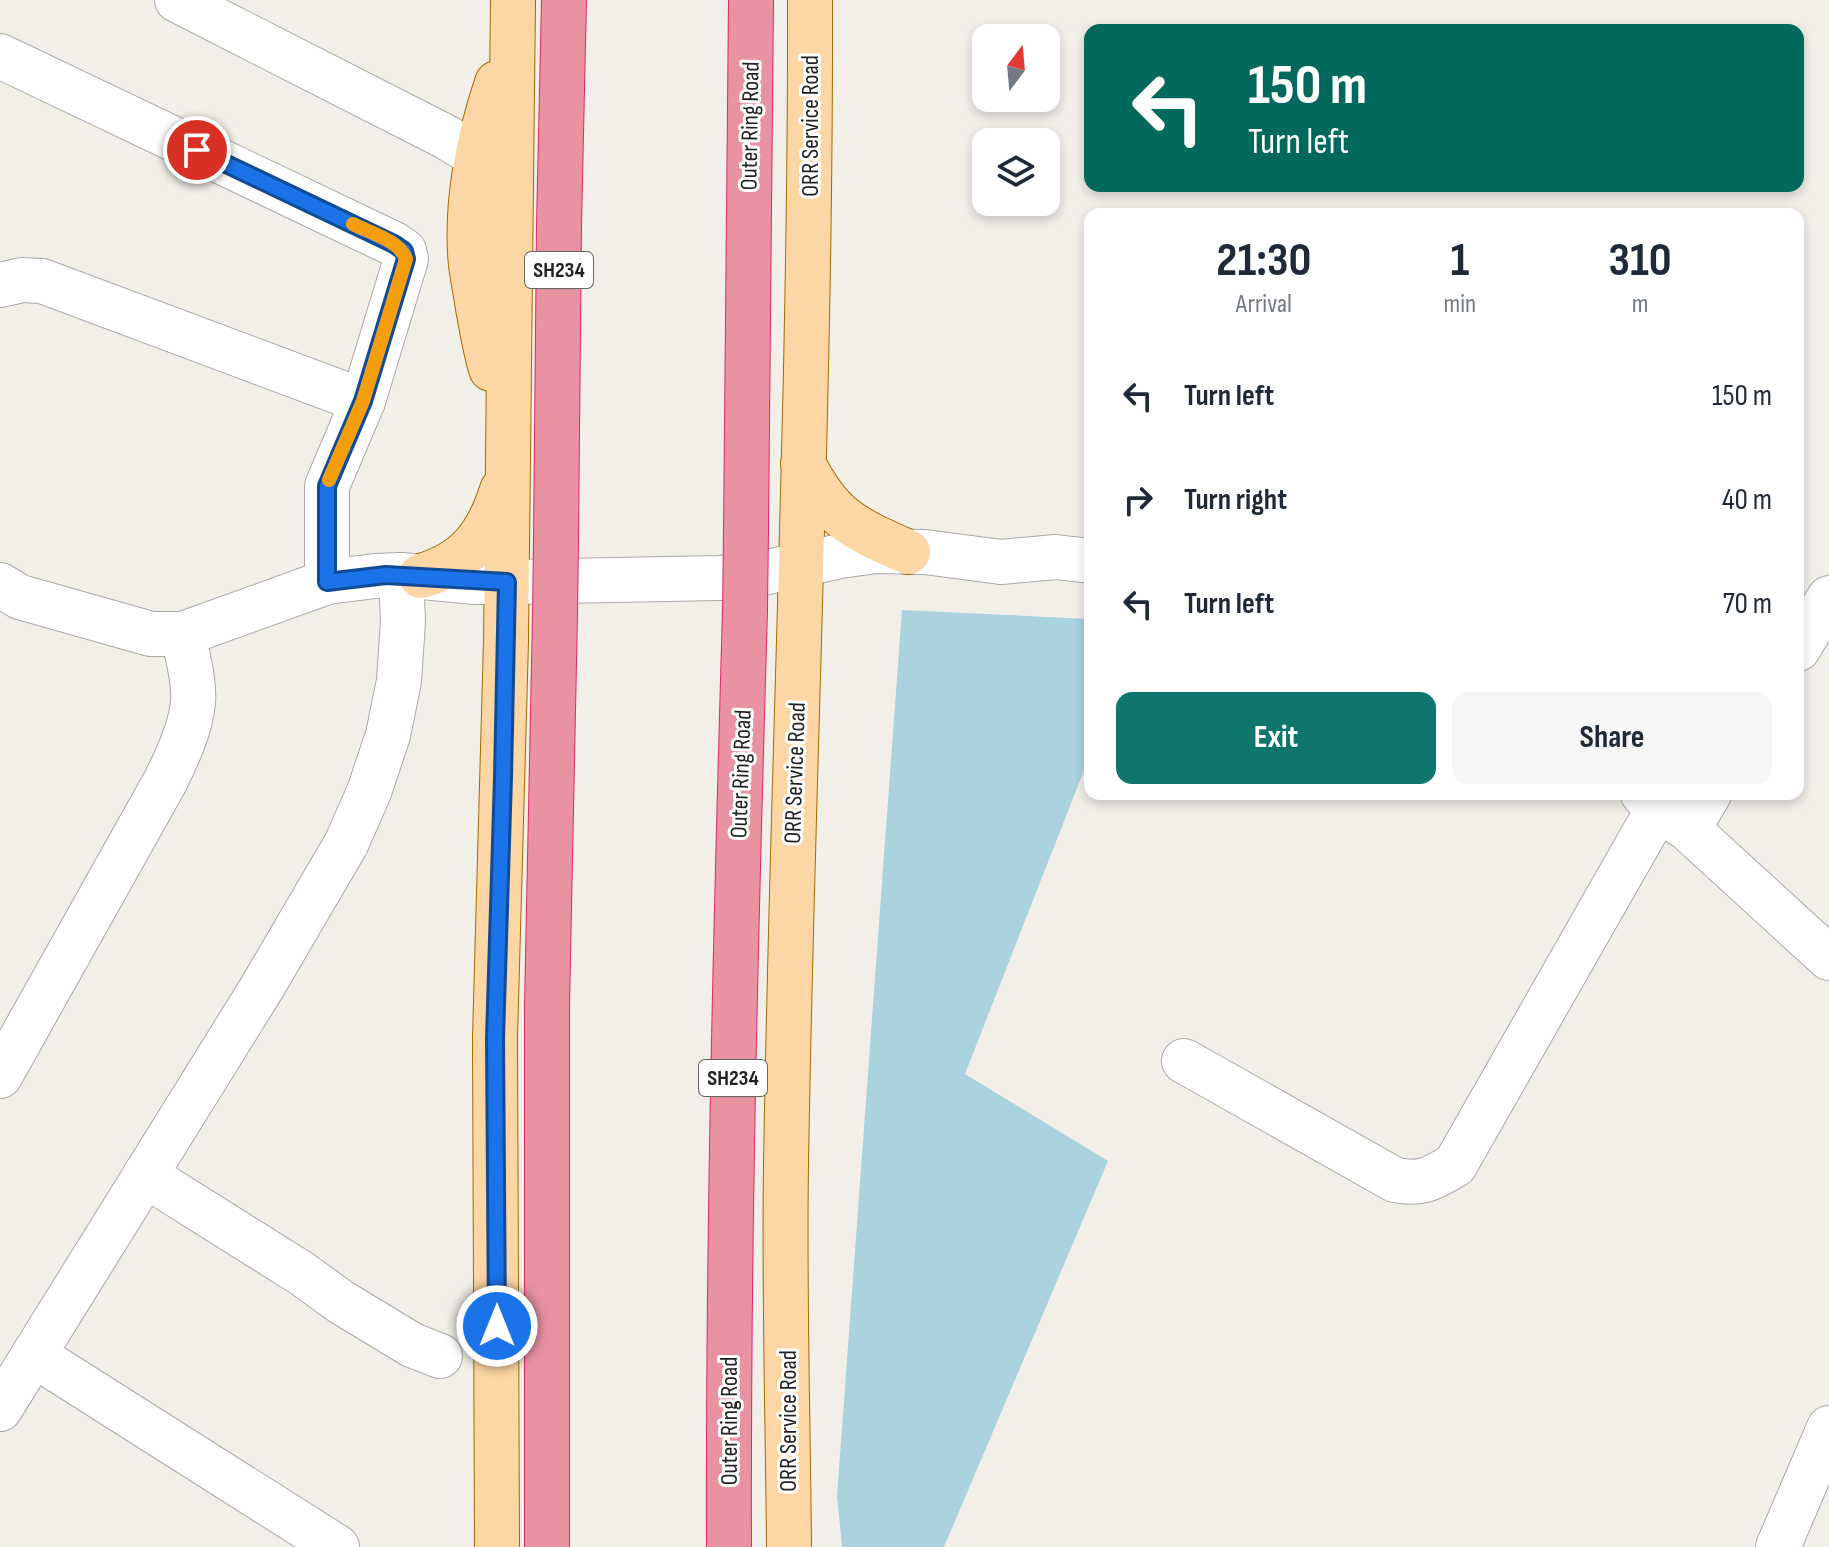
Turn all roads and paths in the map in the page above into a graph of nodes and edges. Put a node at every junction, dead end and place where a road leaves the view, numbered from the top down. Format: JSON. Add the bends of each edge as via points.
{"nodes":[{"id":1,"x":177,"y":0,"type":"edge"},
{"id":2,"x":564,"y":0,"type":"edge"},
{"id":3,"x":751,"y":0,"type":"edge"},
{"id":4,"x":810,"y":0,"type":"edge"},
{"id":5,"x":507,"y":11,"type":"edge"},
{"id":6,"x":0,"y":56,"type":"edge"},
{"id":7,"x":477,"y":156,"type":"junction"},
{"id":8,"x":0,"y":285,"type":"edge"},
{"id":9,"x":363,"y":401,"type":"junction"},
{"id":10,"x":508,"y":420,"type":"junction"},
{"id":11,"x":803,"y":463,"type":"junction"},
{"id":12,"x":507,"y":472,"type":"junction"},
{"id":13,"x":908,"y":552,"type":"junction"},
{"id":14,"x":1084,"y":560,"type":"edge"},
{"id":15,"x":801,"y":565,"type":"junction"},
{"id":16,"x":411,"y":576,"type":"junction"},
{"id":17,"x":327,"y":582,"type":"junction"},
{"id":18,"x":507,"y":582,"type":"junction"},
{"id":19,"x":0,"y":585,"type":"edge"},
{"id":20,"x":1829,"y":598,"type":"edge"},
{"id":21,"x":183,"y":634,"type":"junction"},
{"id":22,"x":1804,"y":639,"type":"edge"},
{"id":23,"x":1675,"y":806,"type":"edge"},
{"id":24,"x":1829,"y":958,"type":"edge"},
{"id":25,"x":1184,"y":1061,"type":"dead end"},
{"id":26,"x":0,"y":1076,"type":"edge"},
{"id":27,"x":145,"y":1175,"type":"junction"},
{"id":28,"x":34,"y":1355,"type":"junction"},
{"id":29,"x":440,"y":1356,"type":"dead end"},
{"id":30,"x":0,"y":1409,"type":"edge"},
{"id":31,"x":1829,"y":1428,"type":"edge"},
{"id":32,"x":337,"y":1547,"type":"edge"},
{"id":33,"x":497,"y":1547,"type":"edge"},
{"id":34,"x":547,"y":1547,"type":"edge"},
{"id":35,"x":729,"y":1547,"type":"edge"},
{"id":36,"x":789,"y":1547,"type":"edge"},
{"id":37,"x":1778,"y":1547,"type":"edge"}],
"edges":[{"from":1,"to":7,"type":"street"},
{"from":2,"to":34,"type":"highway","number":"SH234","bridge":true,"via":[[547,1022]]},
{"from":3,"to":35,"type":"highway","name":"Outer Ring Road","number":"SH234","bridge":true},
{"from":4,"to":11,"type":"main road","name":"ORR Service Road"},
{"from":5,"to":7,"type":"main road"},
{"from":5,"to":10,"type":"main road"},
{"from":6,"to":9,"type":"street","via":[[404,251],[406,259]]},
{"from":7,"to":10,"type":"main road","via":[[471,265],[485,349]]},
{"from":8,"to":9,"type":"street","via":[[42,281]]},
{"from":9,"to":17,"type":"street","via":[[327,486]]},
{"from":10,"to":12,"type":"main road"},
{"from":11,"to":13,"type":"main road","via":[[835,511],[855,527]]},
{"from":11,"to":15,"type":"main road","name":"ORR Service Road"},
{"from":12,"to":16,"type":"main road","via":[[499,501],[477,542],[443,570]]},
{"from":12,"to":18,"type":"main road"},
{"from":13,"to":14,"type":"street","via":[[1001,562]]},
{"from":13,"to":15,"type":"street","via":[[864,553]]},
{"from":15,"to":18,"type":"street","via":[[720,578]]},
{"from":15,"to":36,"type":"main road","name":"ORR Service Road","via":[[786,1172]]},
{"from":16,"to":17,"type":"street"},
{"from":16,"to":18,"type":"street"},
{"from":16,"to":27,"type":"street","via":[[388,735],[346,844]]},
{"from":17,"to":21,"type":"street"},
{"from":18,"to":33,"type":"main road","via":[[495,1038]]},
{"from":19,"to":21,"type":"street","via":[[20,597],[151,634]]},
{"from":20,"to":22,"type":"street"},
{"from":21,"to":26,"type":"street","via":[[193,701],[185,740]]},
{"from":23,"to":24,"type":"street"},
{"from":23,"to":25,"type":"street","via":[[1455,1165],[1432,1178],[1414,1183],[1395,1180]]},
{"from":27,"to":28,"type":"street"},
{"from":27,"to":29,"type":"street","via":[[365,1317]]},
{"from":28,"to":30,"type":"street"},
{"from":28,"to":32,"type":"street"},
{"from":31,"to":37,"type":"street"}]}
